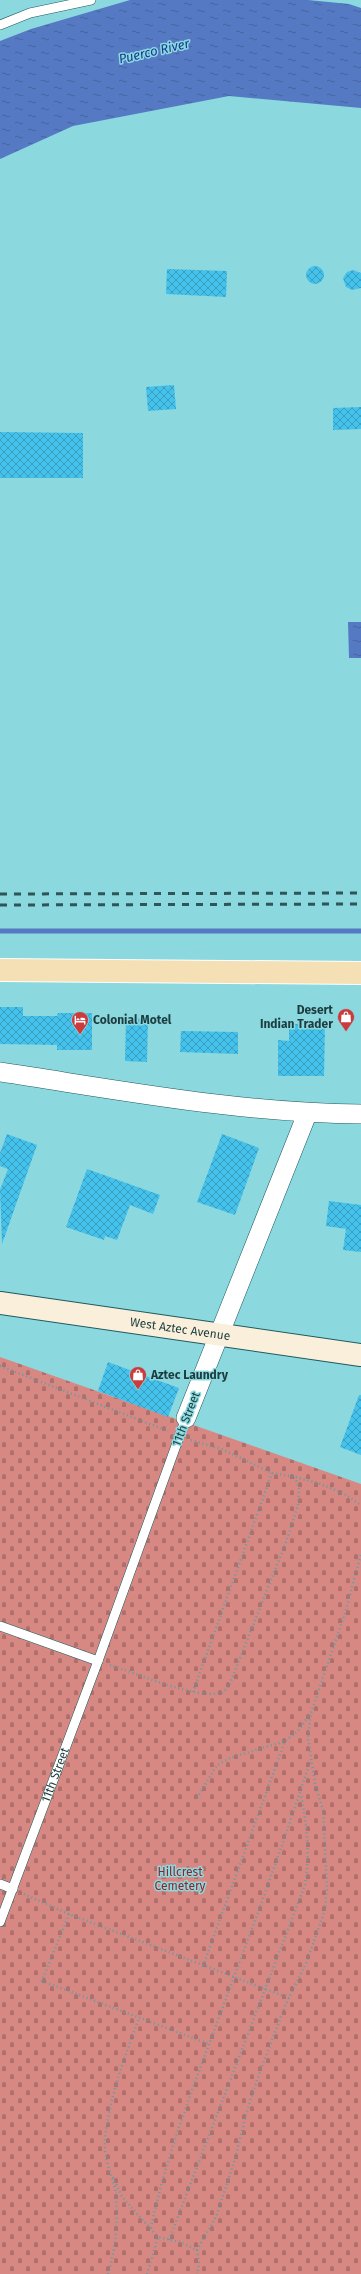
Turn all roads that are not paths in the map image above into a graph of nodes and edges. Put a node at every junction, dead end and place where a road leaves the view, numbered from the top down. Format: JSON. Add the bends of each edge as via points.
{"nodes":[{"id":1,"x":91,"y":0,"type":"edge"},
{"id":2,"x":0,"y":25,"type":"edge"},
{"id":3,"x":0,"y":970,"type":"edge"},
{"id":4,"x":361,"y":973,"type":"edge"},
{"id":5,"x":0,"y":1072,"type":"edge"},
{"id":6,"x":307,"y":1114,"type":"junction"},
{"id":7,"x":361,"y":1114,"type":"edge"},
{"id":8,"x":0,"y":1303,"type":"edge"},
{"id":9,"x":218,"y":1335,"type":"junction"},
{"id":10,"x":361,"y":1355,"type":"edge"},
{"id":11,"x":186,"y":1418,"type":"joint"},
{"id":12,"x":0,"y":1626,"type":"edge"},
{"id":13,"x":98,"y":1661,"type":"junction"},
{"id":14,"x":0,"y":1884,"type":"edge"},
{"id":15,"x":13,"y":1889,"type":"junction"},
{"id":16,"x":0,"y":1922,"type":"edge"}],
"edges":[{"from":1,"to":2,"type":"lane","via":[[30,13]]},
{"from":3,"to":4,"type":"main road"},
{"from":5,"to":6,"type":"street","via":[[183,1100]]},
{"from":6,"to":7,"type":"street"},
{"from":6,"to":9,"type":"street","name":"11th Street"},
{"from":8,"to":9,"type":"main road","name":"West Aztec Avenue"},
{"from":9,"to":10,"type":"main road","name":"West Aztec Avenue"},
{"from":9,"to":11,"type":"street","name":"11th Street"},
{"from":11,"to":13,"type":"lane","name":"11th Street"},
{"from":12,"to":13,"type":"lane"},
{"from":13,"to":15,"type":"lane","name":"11th Street"},
{"from":14,"to":15,"type":"lane"},
{"from":15,"to":16,"type":"lane","name":"11th Street"}]}
